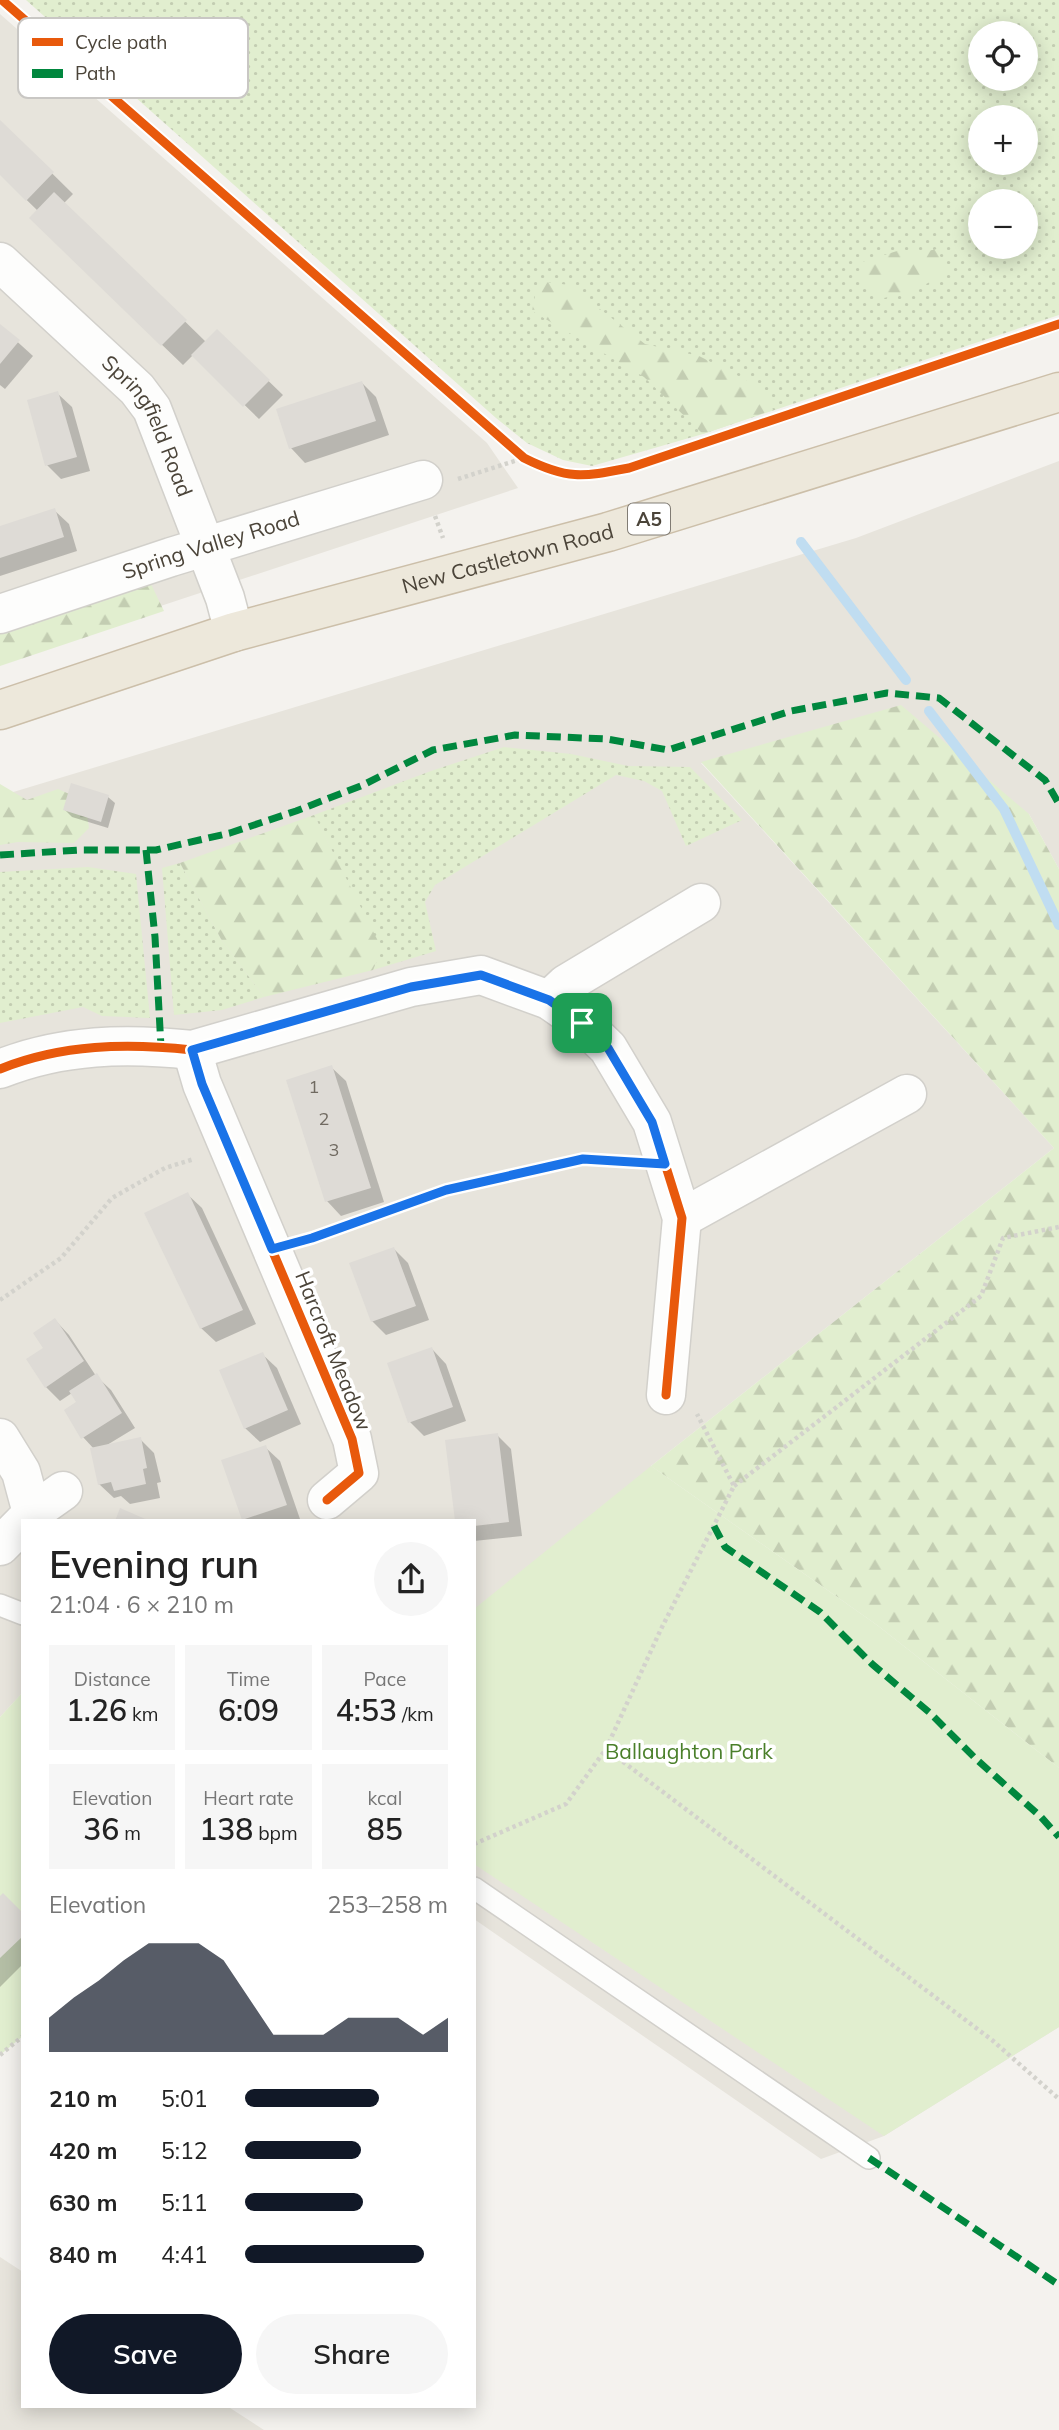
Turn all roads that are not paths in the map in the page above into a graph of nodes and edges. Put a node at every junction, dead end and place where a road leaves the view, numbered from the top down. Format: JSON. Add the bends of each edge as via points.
{"nodes":[{"id":1,"x":0,"y":262,"type":"edge"},
{"id":2,"x":1059,"y":392,"type":"edge"},
{"id":3,"x":437,"y":481,"type":"road end"},
{"id":4,"x":206,"y":546,"type":"junction"},
{"id":5,"x":0,"y":614,"type":"edge"},
{"id":6,"x":234,"y":632,"type":"junction"},
{"id":7,"x":0,"y":710,"type":"edge"},
{"id":8,"x":701,"y":903,"type":"dead end"},
{"id":9,"x":549,"y":1000,"type":"junction"},
{"id":10,"x":192,"y":1050,"type":"junction"},
{"id":11,"x":0,"y":1069,"type":"edge"},
{"id":12,"x":907,"y":1094,"type":"dead end"},
{"id":13,"x":682,"y":1219,"type":"junction"},
{"id":14,"x":667,"y":1378,"type":"road end"},
{"id":15,"x":0,"y":1438,"type":"edge"},
{"id":16,"x":63,"y":1491,"type":"dead end"},
{"id":17,"x":327,"y":1500,"type":"dead end"},
{"id":18,"x":27,"y":1519,"type":"edge"},
{"id":19,"x":21,"y":1525,"type":"edge"},
{"id":20,"x":0,"y":1546,"type":"edge"},
{"id":21,"x":0,"y":1605,"type":"edge"},
{"id":22,"x":21,"y":1614,"type":"edge"},
{"id":23,"x":476,"y":1889,"type":"edge"},
{"id":24,"x":869,"y":2158,"type":"dead end"}],
"edges":[{"from":1,"to":4,"type":"street","name":"Springfield Road","via":[[152,410]]},
{"from":2,"to":6,"type":"highway","name":"New Castletown Road","number":"A5","via":[[608,532]]},
{"from":3,"to":4,"type":"street","name":"Spring Valley Road"},
{"from":4,"to":5,"type":"street","name":"Spring Valley Road"},
{"from":4,"to":6,"type":"street","name":"Springfield Road"},
{"from":6,"to":7,"type":"highway","number":"A5"},
{"from":8,"to":9,"type":"street","via":[[566,984]]},
{"from":9,"to":10,"type":"street","via":[[481,975],[411,987]]},
{"from":9,"to":13,"type":"street","via":[[608,1048],[652,1122]]},
{"from":10,"to":11,"type":"street","via":[[99,1046],[62,1051]]},
{"from":10,"to":17,"type":"street","name":"Harcroft Meadow","via":[[228,1147],[371,1478]]},
{"from":12,"to":13,"type":"street"},
{"from":13,"to":14,"type":"street"},
{"from":15,"to":18,"type":"street","via":[[21,1472]]},
{"from":16,"to":18,"type":"street"},
{"from":19,"to":20,"type":"street"},
{"from":21,"to":22,"type":"lane"},
{"from":23,"to":24,"type":"lane"}]}
